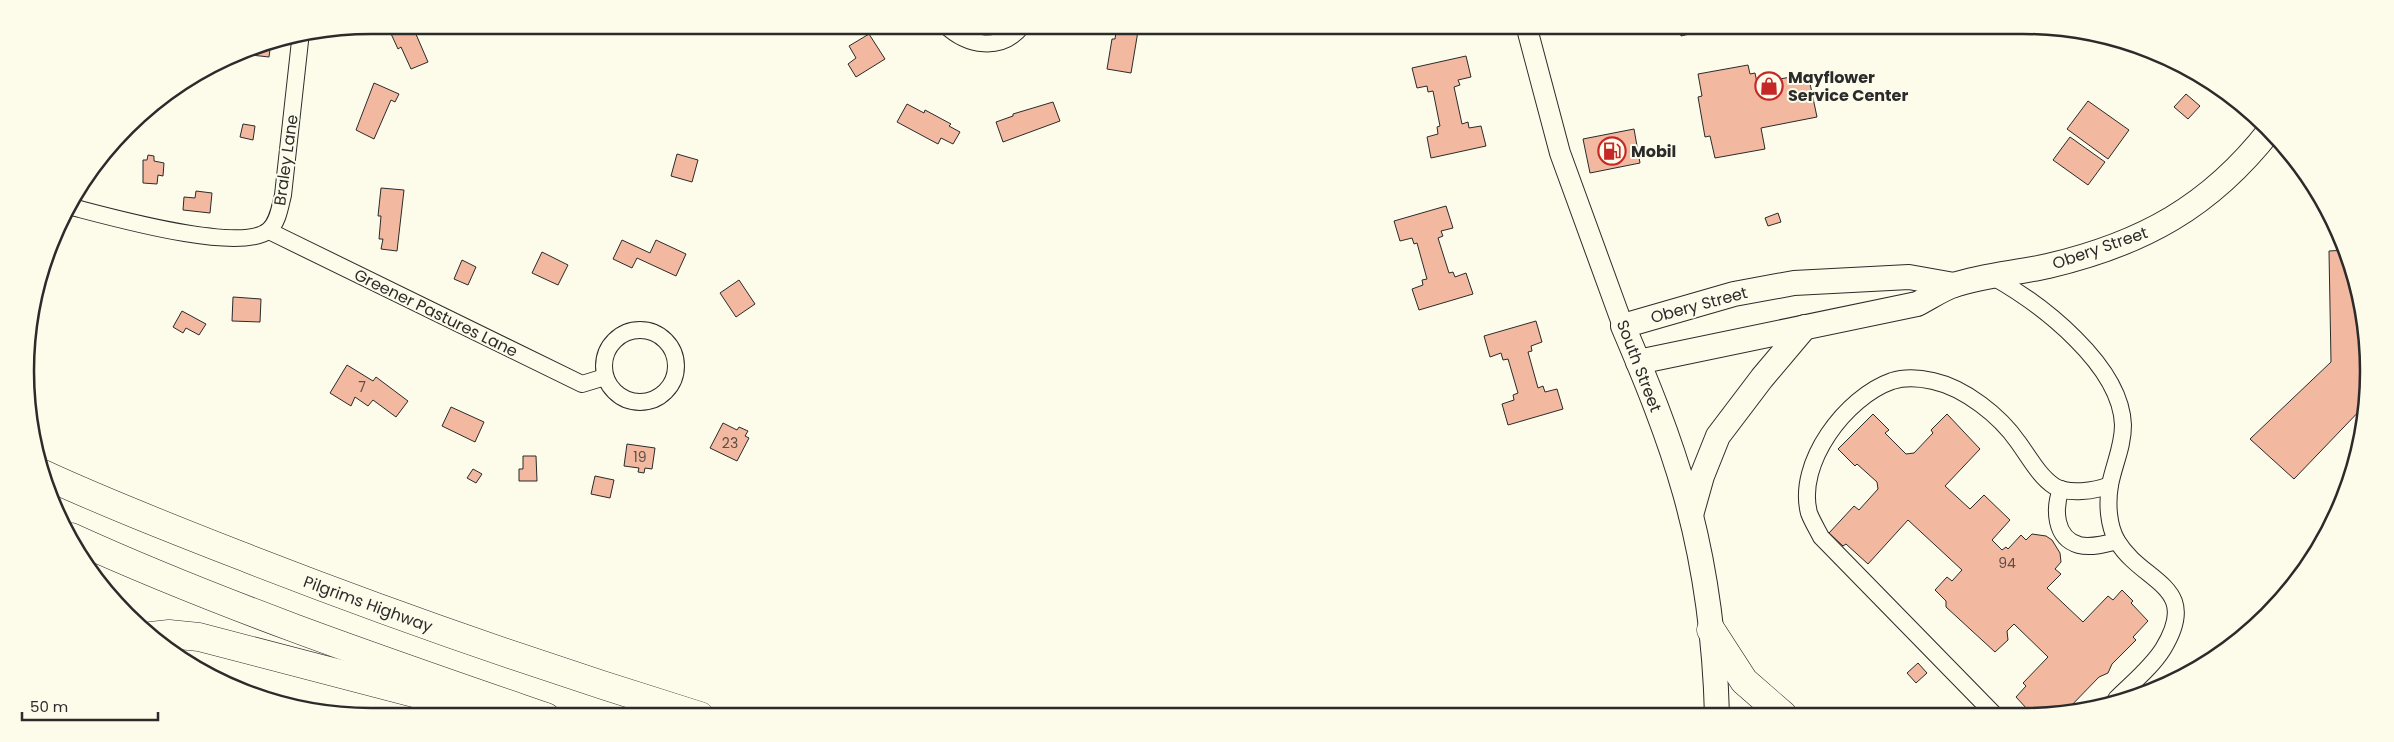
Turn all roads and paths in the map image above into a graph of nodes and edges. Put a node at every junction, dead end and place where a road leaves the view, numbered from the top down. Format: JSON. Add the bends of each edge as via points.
{"nodes":[{"id":1,"x":955,"y":34,"type":"edge"},
{"id":2,"x":1013,"y":34,"type":"edge"},
{"id":3,"x":1528,"y":34,"type":"edge"},
{"id":4,"x":300,"y":41,"type":"edge"},
{"id":5,"x":2264,"y":136,"type":"edge"},
{"id":6,"x":76,"y":208,"type":"edge"},
{"id":7,"x":269,"y":231,"type":"junction"},
{"id":8,"x":1993,"y":277,"type":"junction"},
{"id":9,"x":1954,"y":285,"type":"junction"},
{"id":10,"x":1623,"y":326,"type":"junction"},
{"id":11,"x":1805,"y":327,"type":"junction"},
{"id":12,"x":1638,"y":362,"type":"junction"},
{"id":13,"x":605,"y":377,"type":"junction"},
{"id":14,"x":52,"y":478,"type":"edge"},
{"id":15,"x":2110,"y":485,"type":"junction"},
{"id":16,"x":2061,"y":489,"type":"junction"},
{"id":17,"x":1691,"y":517,"type":"junction"},
{"id":18,"x":79,"y":541,"type":"edge"},
{"id":19,"x":2117,"y":541,"type":"junction"},
{"id":20,"x":1711,"y":630,"type":"junction"},
{"id":21,"x":161,"y":635,"type":"edge"},
{"id":22,"x":2123,"y":693,"type":"edge"},
{"id":23,"x":469,"y":708,"type":"edge"},
{"id":24,"x":521,"y":708,"type":"edge"},
{"id":25,"x":674,"y":708,"type":"edge"},
{"id":26,"x":1717,"y":708,"type":"edge"},
{"id":27,"x":1776,"y":708,"type":"edge"},
{"id":28,"x":1988,"y":708,"type":"edge"}],
"edges":[{"from":1,"to":2,"type":"street","via":[[972,43],[988,44]]},
{"from":3,"to":10,"type":"street","name":"South Street","via":[[1560,153]]},
{"from":4,"to":7,"type":"street","name":"Braley Lane","via":[[283,196],[278,217]]},
{"from":5,"to":8,"type":"main road","name":"Obery Street","via":[[2216,188],[2167,222],[2088,255]]},
{"from":6,"to":7,"type":"street","via":[[205,237],[256,237]]},
{"from":7,"to":13,"type":"street","name":"Greener Pastures Lane","via":[[582,384]]},
{"from":8,"to":9,"type":"main road","name":"Obery Street"},
{"from":8,"to":15,"type":"street","via":[[2054,319],[2093,360],[2110,385],[2121,410],[2123,425]]},
{"from":9,"to":10,"type":"main road","name":"Obery Street","via":[[1909,277],[1794,283],[1734,294]]},
{"from":9,"to":11,"type":"main road","name":"Obery Street","via":[[1917,304]]},
{"from":10,"to":12,"type":"main road","name":"South Street"},
{"from":11,"to":12,"type":"main road","name":"Obery Street"},
{"from":11,"to":17,"type":"main road","via":[[1718,436],[1702,476]]},
{"from":12,"to":17,"type":"main road","name":"South Street","via":[[1674,457]]},
{"from":13,"to":13,"type":"street","via":[[613,392],[627,400],[651,401],[665,393],[674,379],[674,354],[658,335],[632,330],[610,344],[604,360]]},
{"from":14,"to":25,"type":"highway","name":"Pilgrims Highway","via":[[302,580],[577,678]]},
{"from":15,"to":16,"type":"street","via":[[2095,490]]},
{"from":15,"to":19,"type":"street","via":[[2109,516]]},
{"from":16,"to":19,"type":"street","via":[[2056,516],[2068,539],[2087,546]]},
{"from":16,"to":28,"type":"street","via":[[2048,482],[2007,428],[1988,411],[1951,387],[1923,379],[1894,380],[1861,398],[1831,430],[1816,457],[1808,499],[1809,512],[1821,537]]},
{"from":17,"to":20,"type":"main road","name":"South Street"},
{"from":18,"to":24,"type":"highway","via":[[196,590]]},
{"from":19,"to":22,"type":"street","via":[[2172,597],[2177,608],[2176,622],[2162,650]]},
{"from":20,"to":26,"type":"main road","name":"South Street"},
{"from":20,"to":27,"type":"highway","via":[[1744,681]]},
{"from":21,"to":23,"type":"highway","via":[[199,637]]}]}
